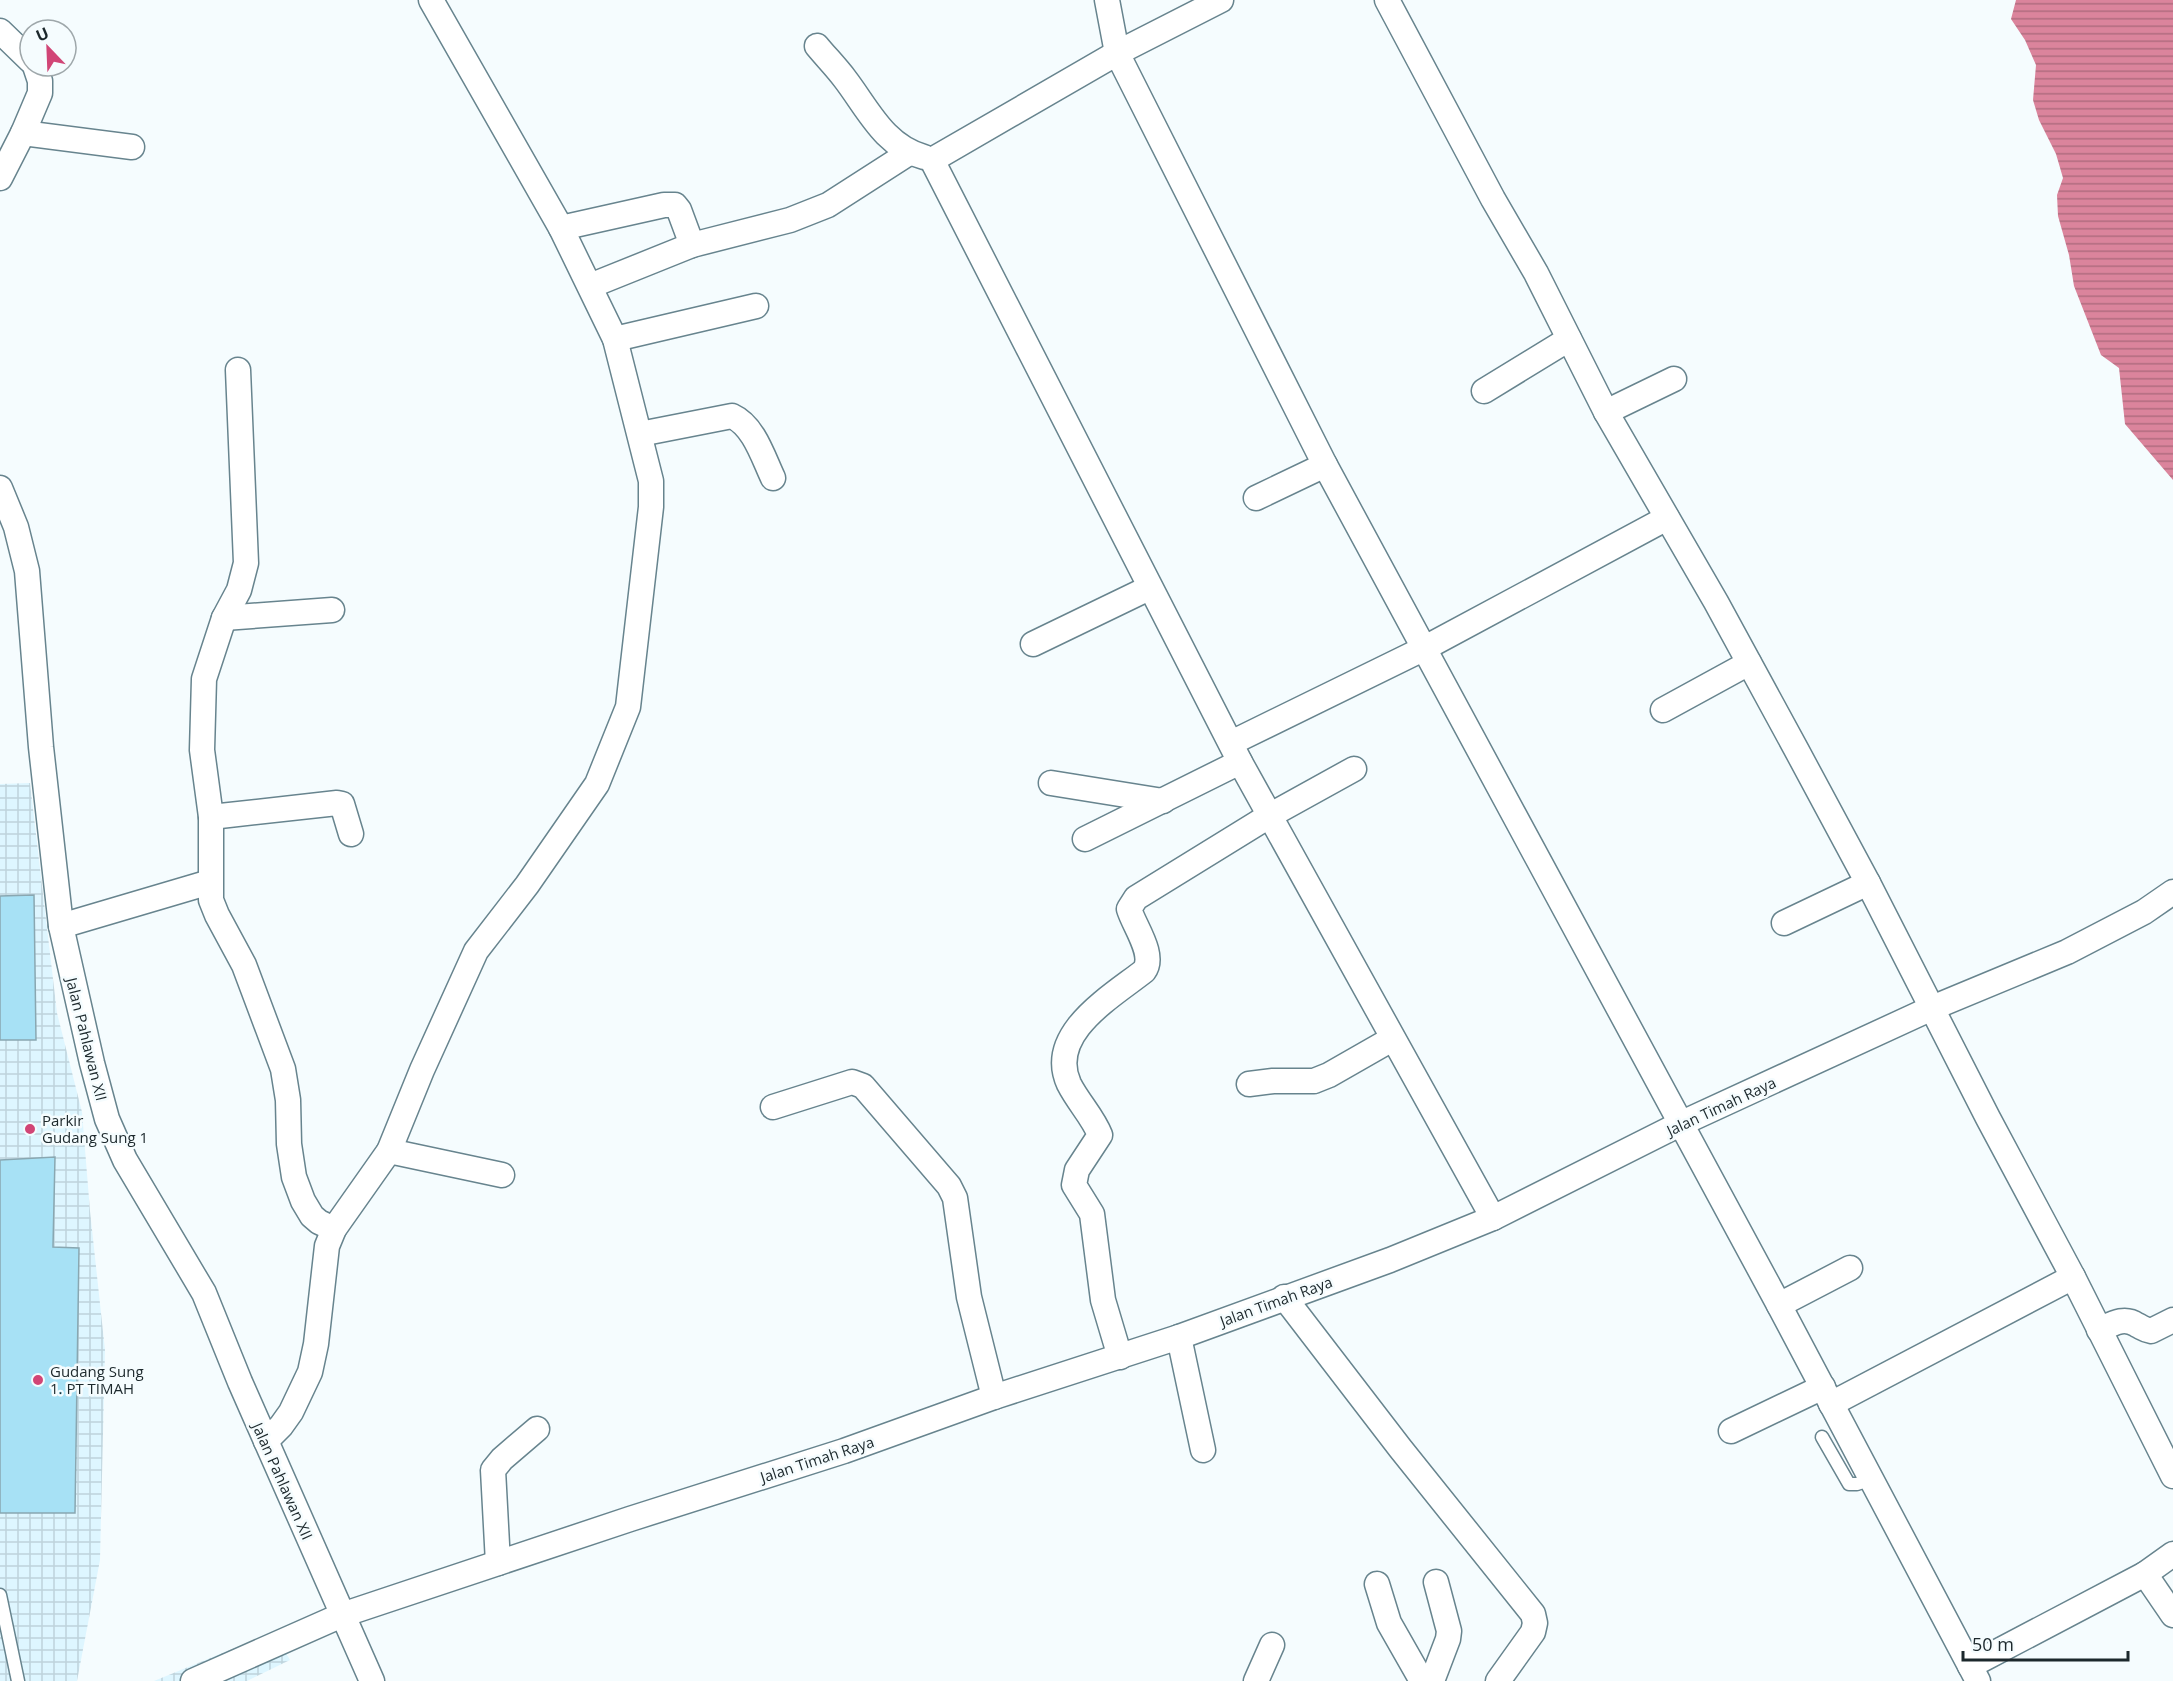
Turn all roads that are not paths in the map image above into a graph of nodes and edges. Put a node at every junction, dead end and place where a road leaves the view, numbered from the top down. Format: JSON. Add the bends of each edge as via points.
{"nodes":[{"id":1,"x":431,"y":0,"type":"edge"},
{"id":2,"x":1107,"y":0,"type":"edge"},
{"id":3,"x":1221,"y":0,"type":"edge"},
{"id":4,"x":1387,"y":0,"type":"edge"},
{"id":5,"x":0,"y":31,"type":"edge"},
{"id":6,"x":817,"y":46,"type":"dead end"},
{"id":7,"x":18,"y":48,"type":"edge"},
{"id":8,"x":1117,"y":53,"type":"junction"},
{"id":9,"x":39,"y":78,"type":"edge"},
{"id":10,"x":23,"y":133,"type":"junction"},
{"id":11,"x":132,"y":147,"type":"dead end"},
{"id":12,"x":920,"y":156,"type":"junction"},
{"id":13,"x":0,"y":178,"type":"edge"},
{"id":14,"x":561,"y":228,"type":"junction"},
{"id":15,"x":692,"y":245,"type":"junction"},
{"id":16,"x":590,"y":286,"type":"junction"},
{"id":17,"x":756,"y":306,"type":"dead end"},
{"id":18,"x":615,"y":339,"type":"junction"},
{"id":19,"x":1569,"y":339,"type":"junction"},
{"id":20,"x":238,"y":370,"type":"dead end"},
{"id":21,"x":1674,"y":379,"type":"dead end"},
{"id":22,"x":1484,"y":391,"type":"dead end"},
{"id":23,"x":1606,"y":412,"type":"junction"},
{"id":24,"x":640,"y":434,"type":"junction"},
{"id":25,"x":1325,"y":465,"type":"junction"},
{"id":26,"x":773,"y":478,"type":"dead end"},
{"id":27,"x":0,"y":488,"type":"edge"},
{"id":28,"x":1256,"y":498,"type":"dead end"},
{"id":29,"x":1667,"y":518,"type":"junction"},
{"id":30,"x":1149,"y":588,"type":"junction"},
{"id":31,"x":332,"y":610,"type":"dead end"},
{"id":32,"x":224,"y":618,"type":"junction"},
{"id":33,"x":1033,"y":644,"type":"dead end"},
{"id":34,"x":1423,"y":649,"type":"junction"},
{"id":35,"x":1749,"y":663,"type":"junction"},
{"id":36,"x":1663,"y":710,"type":"dead end"},
{"id":37,"x":1235,"y":753,"type":"junction"},
{"id":38,"x":1354,"y":769,"type":"dead end"},
{"id":39,"x":1051,"y":783,"type":"dead end"},
{"id":40,"x":1163,"y":801,"type":"junction"},
{"id":41,"x":1269,"y":816,"type":"junction"},
{"id":42,"x":211,"y":817,"type":"junction"},
{"id":43,"x":351,"y":834,"type":"dead end"},
{"id":44,"x":1085,"y":839,"type":"dead end"},
{"id":45,"x":210,"y":882,"type":"junction"},
{"id":46,"x":1868,"y":883,"type":"junction"},
{"id":47,"x":2173,"y":892,"type":"edge"},
{"id":48,"x":1784,"y":923,"type":"dead end"},
{"id":49,"x":61,"y":926,"type":"junction"},
{"id":50,"x":1932,"y":1008,"type":"junction"},
{"id":51,"x":1392,"y":1040,"type":"junction"},
{"id":52,"x":1249,"y":1084,"type":"dead end"},
{"id":53,"x":773,"y":1107,"type":"dead end"},
{"id":54,"x":1680,"y":1124,"type":"junction"},
{"id":55,"x":388,"y":1151,"type":"junction"},
{"id":56,"x":502,"y":1175,"type":"dead end"},
{"id":57,"x":1493,"y":1218,"type":"junction"},
{"id":58,"x":334,"y":1229,"type":"junction"},
{"id":59,"x":1850,"y":1268,"type":"dead end"},
{"id":60,"x":2073,"y":1277,"type":"junction"},
{"id":61,"x":1284,"y":1297,"type":"junction"},
{"id":62,"x":1779,"y":1305,"type":"junction"},
{"id":63,"x":2173,"y":1320,"type":"edge"},
{"id":64,"x":2099,"y":1330,"type":"junction"},
{"id":65,"x":1179,"y":1337,"type":"junction"},
{"id":66,"x":1120,"y":1357,"type":"junction"},
{"id":67,"x":1827,"y":1395,"type":"junction"},
{"id":68,"x":994,"y":1397,"type":"junction"},
{"id":69,"x":537,"y":1429,"type":"dead end"},
{"id":70,"x":1731,"y":1431,"type":"dead end"},
{"id":71,"x":1822,"y":1437,"type":"dead end"},
{"id":72,"x":266,"y":1441,"type":"junction"},
{"id":73,"x":1203,"y":1450,"type":"dead end"},
{"id":74,"x":2173,"y":1476,"type":"edge"},
{"id":75,"x":1872,"y":1479,"type":"junction"},
{"id":76,"x":2173,"y":1554,"type":"edge"},
{"id":77,"x":498,"y":1563,"type":"junction"},
{"id":78,"x":2145,"y":1574,"type":"junction"},
{"id":79,"x":1436,"y":1582,"type":"dead end"},
{"id":80,"x":1377,"y":1584,"type":"dead end"},
{"id":81,"x":0,"y":1595,"type":"edge"},
{"id":82,"x":342,"y":1615,"type":"junction"},
{"id":83,"x":2173,"y":1615,"type":"edge"},
{"id":84,"x":1272,"y":1645,"type":"dead end"},
{"id":85,"x":1974,"y":1674,"type":"edge"},
{"id":86,"x":18,"y":1681,"type":"edge"},
{"id":87,"x":193,"y":1681,"type":"edge"},
{"id":88,"x":372,"y":1681,"type":"edge"},
{"id":89,"x":1256,"y":1681,"type":"edge"},
{"id":90,"x":1422,"y":1681,"type":"edge"},
{"id":91,"x":1432,"y":1681,"type":"edge"},
{"id":92,"x":1498,"y":1681,"type":"edge"}],
"edges":[{"from":1,"to":14,"type":"street"},
{"from":2,"to":8,"type":"street"},
{"from":3,"to":8,"type":"street"},
{"from":4,"to":19,"type":"street"},
{"from":5,"to":7,"type":"street"},
{"from":6,"to":12,"type":"street","via":[[884,133]]},
{"from":8,"to":12,"type":"street"},
{"from":8,"to":25,"type":"street"},
{"from":9,"to":10,"type":"street","via":[[40,93]]},
{"from":10,"to":11,"type":"street"},
{"from":10,"to":13,"type":"street"},
{"from":12,"to":15,"type":"street","via":[[828,205],[790,220]]},
{"from":12,"to":30,"type":"street"},
{"from":14,"to":15,"type":"street","via":[[675,205]]},
{"from":14,"to":16,"type":"street"},
{"from":15,"to":16,"type":"street"},
{"from":16,"to":18,"type":"street"},
{"from":17,"to":18,"type":"street"},
{"from":18,"to":24,"type":"street"},
{"from":19,"to":22,"type":"street"},
{"from":19,"to":23,"type":"street"},
{"from":20,"to":32,"type":"street","via":[[246,563],[239,590]]},
{"from":21,"to":23,"type":"street"},
{"from":23,"to":29,"type":"street"},
{"from":24,"to":26,"type":"street","via":[[732,416],[750,430]]},
{"from":24,"to":55,"type":"street","via":[[651,481],[651,507],[628,707],[597,784],[476,951]]},
{"from":25,"to":28,"type":"street"},
{"from":25,"to":34,"type":"street"},
{"from":27,"to":49,"type":"street","name":"Jalan Pahlawan XII","via":[[16,527],[27,571]]},
{"from":29,"to":34,"type":"street"},
{"from":29,"to":35,"type":"street"},
{"from":30,"to":33,"type":"street"},
{"from":30,"to":37,"type":"street"},
{"from":31,"to":32,"type":"street"},
{"from":32,"to":42,"type":"street","via":[[204,679],[202,750]]},
{"from":34,"to":37,"type":"street"},
{"from":34,"to":54,"type":"street"},
{"from":35,"to":36,"type":"street"},
{"from":35,"to":46,"type":"street"},
{"from":37,"to":40,"type":"street"},
{"from":37,"to":41,"type":"street"},
{"from":38,"to":41,"type":"street"},
{"from":39,"to":40,"type":"street"},
{"from":40,"to":44,"type":"street"},
{"from":41,"to":51,"type":"street"},
{"from":41,"to":66,"type":"street","via":[[1132,902],[1130,913],[1147,952],[1148,966],[1090,1014],[1068,1041],[1065,1065],[1069,1083],[1100,1135],[1077,1170],[1074,1185],[1092,1214],[1103,1300]]},
{"from":42,"to":43,"type":"street","via":[[337,803],[344,808]]},
{"from":42,"to":45,"type":"street"},
{"from":45,"to":49,"type":"street"},
{"from":45,"to":58,"type":"street","via":[[211,900],[244,965],[283,1069],[289,1144],[297,1185],[312,1216]]},
{"from":46,"to":48,"type":"street"},
{"from":46,"to":50,"type":"street"},
{"from":47,"to":50,"type":"street","name":"Jalan Timah Raya","via":[[2144,912],[2067,952]]},
{"from":49,"to":72,"type":"street","name":"Jalan Pahlawan XII","via":[[107,1119],[130,1171],[204,1293]]},
{"from":50,"to":54,"type":"street","name":"Jalan Timah Raya"},
{"from":50,"to":60,"type":"street"},
{"from":51,"to":52,"type":"street","via":[[1314,1081]]},
{"from":51,"to":57,"type":"street"},
{"from":53,"to":68,"type":"street","via":[[857,1083],[949,1186],[955,1198],[969,1297]]},
{"from":54,"to":57,"type":"street","name":"Jalan Timah Raya"},
{"from":54,"to":62,"type":"street"},
{"from":55,"to":56,"type":"street"},
{"from":55,"to":58,"type":"street"},
{"from":57,"to":61,"type":"street","name":"Jalan Timah Raya"},
{"from":58,"to":72,"type":"street","via":[[327,1246],[310,1372],[291,1412]]},
{"from":59,"to":62,"type":"street"},
{"from":60,"to":64,"type":"street"},
{"from":60,"to":67,"type":"street"},
{"from":61,"to":65,"type":"street","name":"Jalan Timah Raya"},
{"from":61,"to":92,"type":"street","via":[[1533,1614],[1533,1632]]},
{"from":62,"to":67,"type":"street"},
{"from":63,"to":64,"type":"street","via":[[2151,1331],[2131,1321]]},
{"from":64,"to":74,"type":"street"},
{"from":65,"to":66,"type":"street","name":"Jalan Timah Raya"},
{"from":65,"to":73,"type":"street"},
{"from":66,"to":68,"type":"street","name":"Jalan Timah Raya"},
{"from":67,"to":70,"type":"street"},
{"from":67,"to":75,"type":"street"},
{"from":68,"to":77,"type":"street","name":"Jalan Timah Raya","via":[[844,1451]]},
{"from":69,"to":77,"type":"street","via":[[493,1470]]},
{"from":71,"to":75,"type":"lane","via":[[1849,1484]]},
{"from":72,"to":82,"type":"street","name":"Jalan Pahlawan XII"},
{"from":75,"to":85,"type":"street"},
{"from":76,"to":78,"type":"street"},
{"from":77,"to":82,"type":"street","name":"Jalan Timah Raya"},
{"from":78,"to":83,"type":"street"},
{"from":78,"to":85,"type":"street"},
{"from":79,"to":91,"type":"street","via":[[1449,1630]]},
{"from":80,"to":90,"type":"street","via":[[1389,1623]]},
{"from":81,"to":86,"type":"lane"},
{"from":82,"to":87,"type":"street","name":"Jalan Timah Raya"},
{"from":82,"to":88,"type":"street","name":"Jalan Pahlawan XII"},
{"from":84,"to":89,"type":"street"}]}
